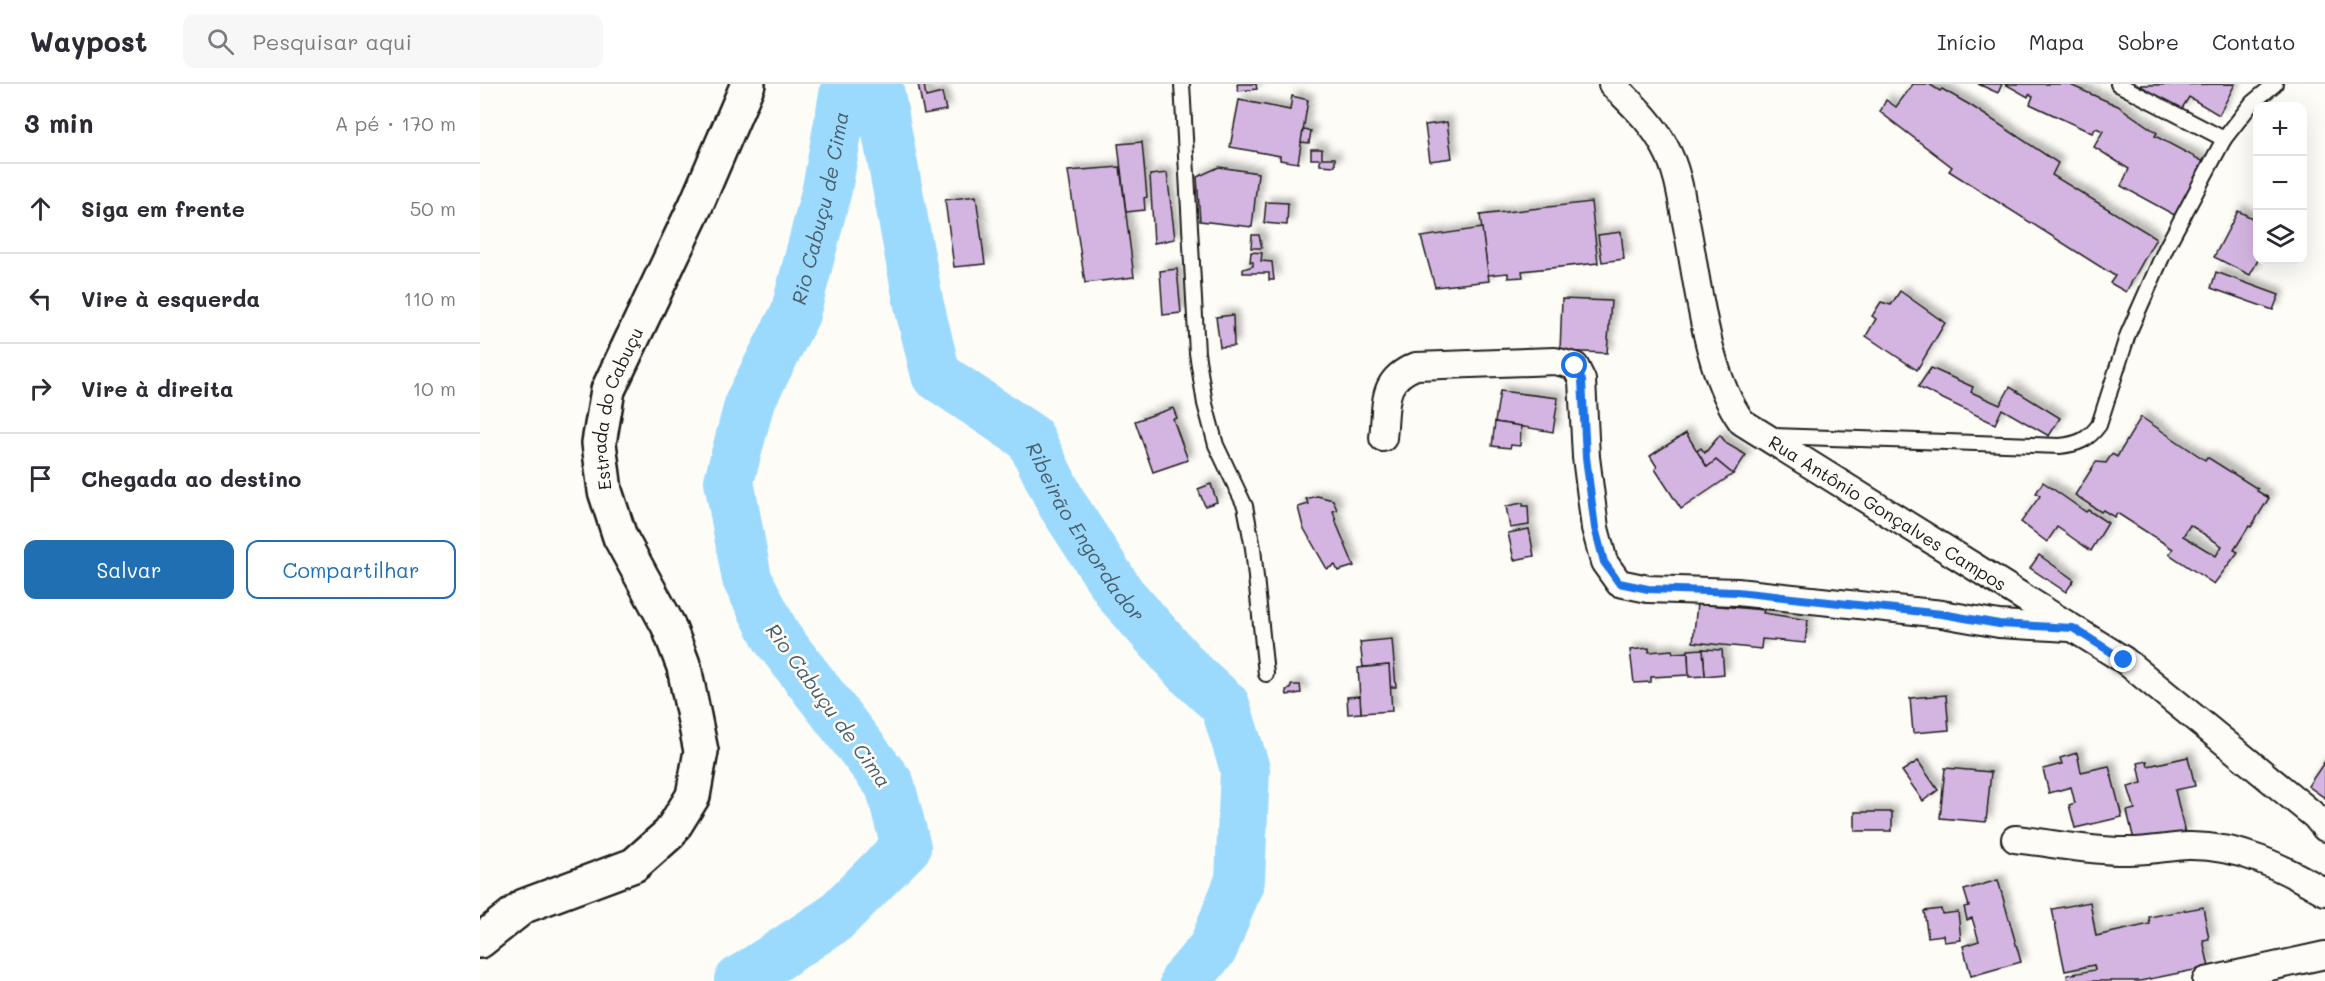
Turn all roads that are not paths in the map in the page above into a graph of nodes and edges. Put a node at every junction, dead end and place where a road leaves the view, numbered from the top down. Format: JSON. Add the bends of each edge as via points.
{"nodes":[{"id":1,"x":748,"y":84,"type":"edge"},
{"id":2,"x":1182,"y":84,"type":"edge"},
{"id":3,"x":1612,"y":84,"type":"edge"},
{"id":4,"x":2118,"y":84,"type":"edge"},
{"id":5,"x":2275,"y":84,"type":"edge"},
{"id":6,"x":2224,"y":139,"type":"junction"},
{"id":7,"x":1762,"y":436,"type":"junction"},
{"id":8,"x":1383,"y":438,"type":"dead end"},
{"id":9,"x":2073,"y":628,"type":"junction"},
{"id":10,"x":1266,"y":674,"type":"dead end"},
{"id":11,"x":2322,"y":822,"type":"edge"},
{"id":12,"x":2015,"y":839,"type":"dead end"},
{"id":13,"x":2325,"y":892,"type":"edge"},
{"id":14,"x":480,"y":941,"type":"edge"},
{"id":15,"x":2325,"y":956,"type":"edge"},
{"id":16,"x":2206,"y":981,"type":"edge"}],
"edges":[{"from":1,"to":14,"type":"main road","name":"Estrada do Cabuçu","via":[[696,205],[608,390],[599,443],[605,491],[620,537],[668,625],[684,667],[701,751],[693,796],[670,833],[634,865],[524,906]]},
{"from":2,"to":10,"type":"lane","via":[[1197,353],[1216,445],[1245,506]]},
{"from":3,"to":7,"type":"street","name":"Rua Antônio Gonçalves Campos","via":[[1648,120],[1666,148],[1679,186],[1716,374],[1735,413]]},
{"from":4,"to":6,"type":"lane"},
{"from":5,"to":6,"type":"lane","via":[[2252,103]]},
{"from":6,"to":7,"type":"lane","via":[[2166,248],[2128,334],[2099,425],[2090,437],[2076,445],[2060,446]]},
{"from":7,"to":9,"type":"street","name":"Rua Antônio Gonçalves Campos"},
{"from":8,"to":9,"type":"street","via":[[1389,386],[1399,372],[1416,366],[1555,361],[1575,366],[1582,380],[1595,528],[1604,562],[1619,583],[1648,589],[1737,592],[1942,614],[1999,624]]},
{"from":9,"to":11,"type":"street","name":"Rua Antônio Gonçalves Campos","via":[[2124,660]]},
{"from":12,"to":13,"type":"street","via":[[2121,851],[2221,847],[2253,855]]},
{"from":15,"to":16,"type":"street"}]}
